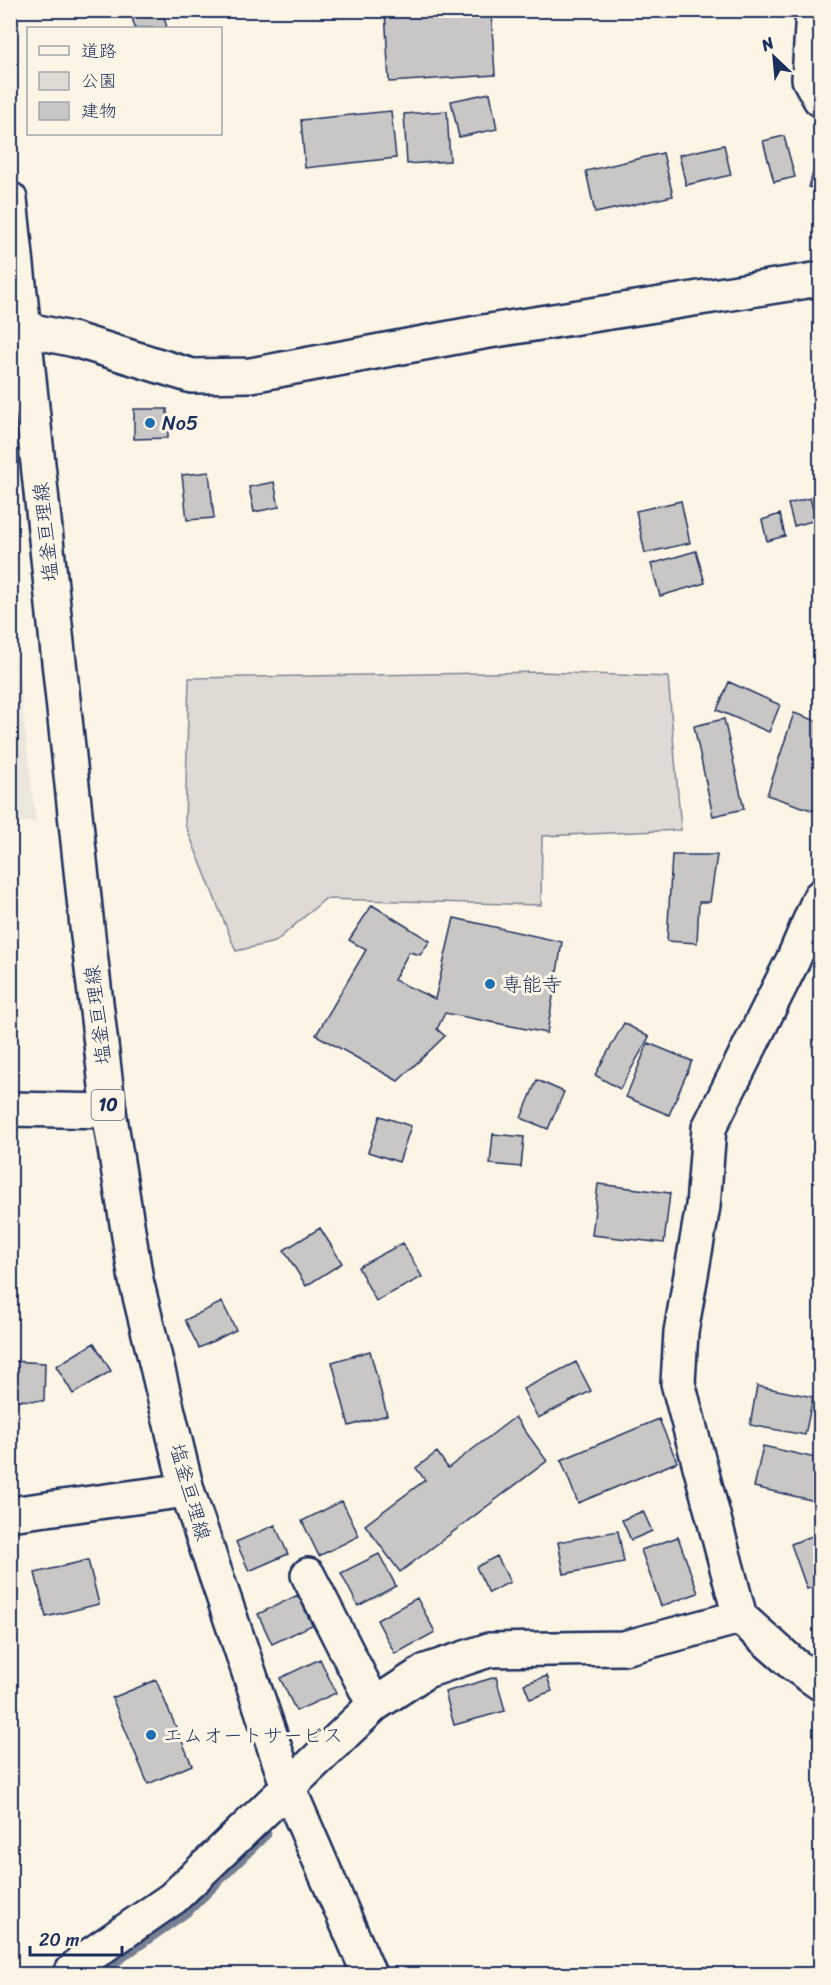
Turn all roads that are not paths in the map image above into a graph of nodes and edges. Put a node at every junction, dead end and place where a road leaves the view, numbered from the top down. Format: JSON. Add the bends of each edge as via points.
{"nodes":[{"id":1,"x":813,"y":10,"type":"edge"},
{"id":2,"x":820,"y":99,"type":"edge"},
{"id":3,"x":10,"y":199,"type":"edge"},
{"id":4,"x":820,"y":279,"type":"edge"},
{"id":5,"x":24,"y":329,"type":"junction"},
{"id":6,"x":820,"y":897,"type":"edge"},
{"id":7,"x":10,"y":1109,"type":"edge"},
{"id":8,"x":109,"y":1111,"type":"junction"},
{"id":9,"x":187,"y":1490,"type":"junction"},
{"id":10,"x":10,"y":1514,"type":"edge"},
{"id":11,"x":308,"y":1575,"type":"dead end"},
{"id":12,"x":740,"y":1617,"type":"junction"},
{"id":13,"x":820,"y":1683,"type":"edge"},
{"id":14,"x":374,"y":1705,"type":"junction"},
{"id":15,"x":288,"y":1787,"type":"junction"},
{"id":16,"x":70,"y":1974,"type":"edge"},
{"id":17,"x":369,"y":1974,"type":"edge"}],
"edges":[{"from":1,"to":2,"type":"street","via":[[809,79]]},
{"from":3,"to":5,"type":"street","name":"塩釜亘理線","number":"10"},
{"from":4,"to":5,"type":"street","via":[[483,332],[251,375],[192,376],[75,340]]},
{"from":5,"to":8,"type":"street","name":"塩釜亘理線","number":"10"},
{"from":6,"to":12,"type":"street","via":[[709,1128],[703,1206],[681,1332],[678,1383]]},
{"from":7,"to":8,"type":"street"},
{"from":8,"to":9,"type":"street","name":"塩釜亘理線","number":"10","via":[[136,1280]]},
{"from":9,"to":10,"type":"street"},
{"from":9,"to":15,"type":"street","name":"塩釜亘理線","number":"10"},
{"from":11,"to":14,"type":"street"},
{"from":12,"to":13,"type":"street"},
{"from":12,"to":14,"type":"street","via":[[624,1648],[489,1650],[426,1671]]},
{"from":14,"to":15,"type":"street"},
{"from":15,"to":16,"type":"street","via":[[173,1898],[82,1961]]},
{"from":15,"to":17,"type":"street","name":"塩釜亘理線","number":"10"}]}
